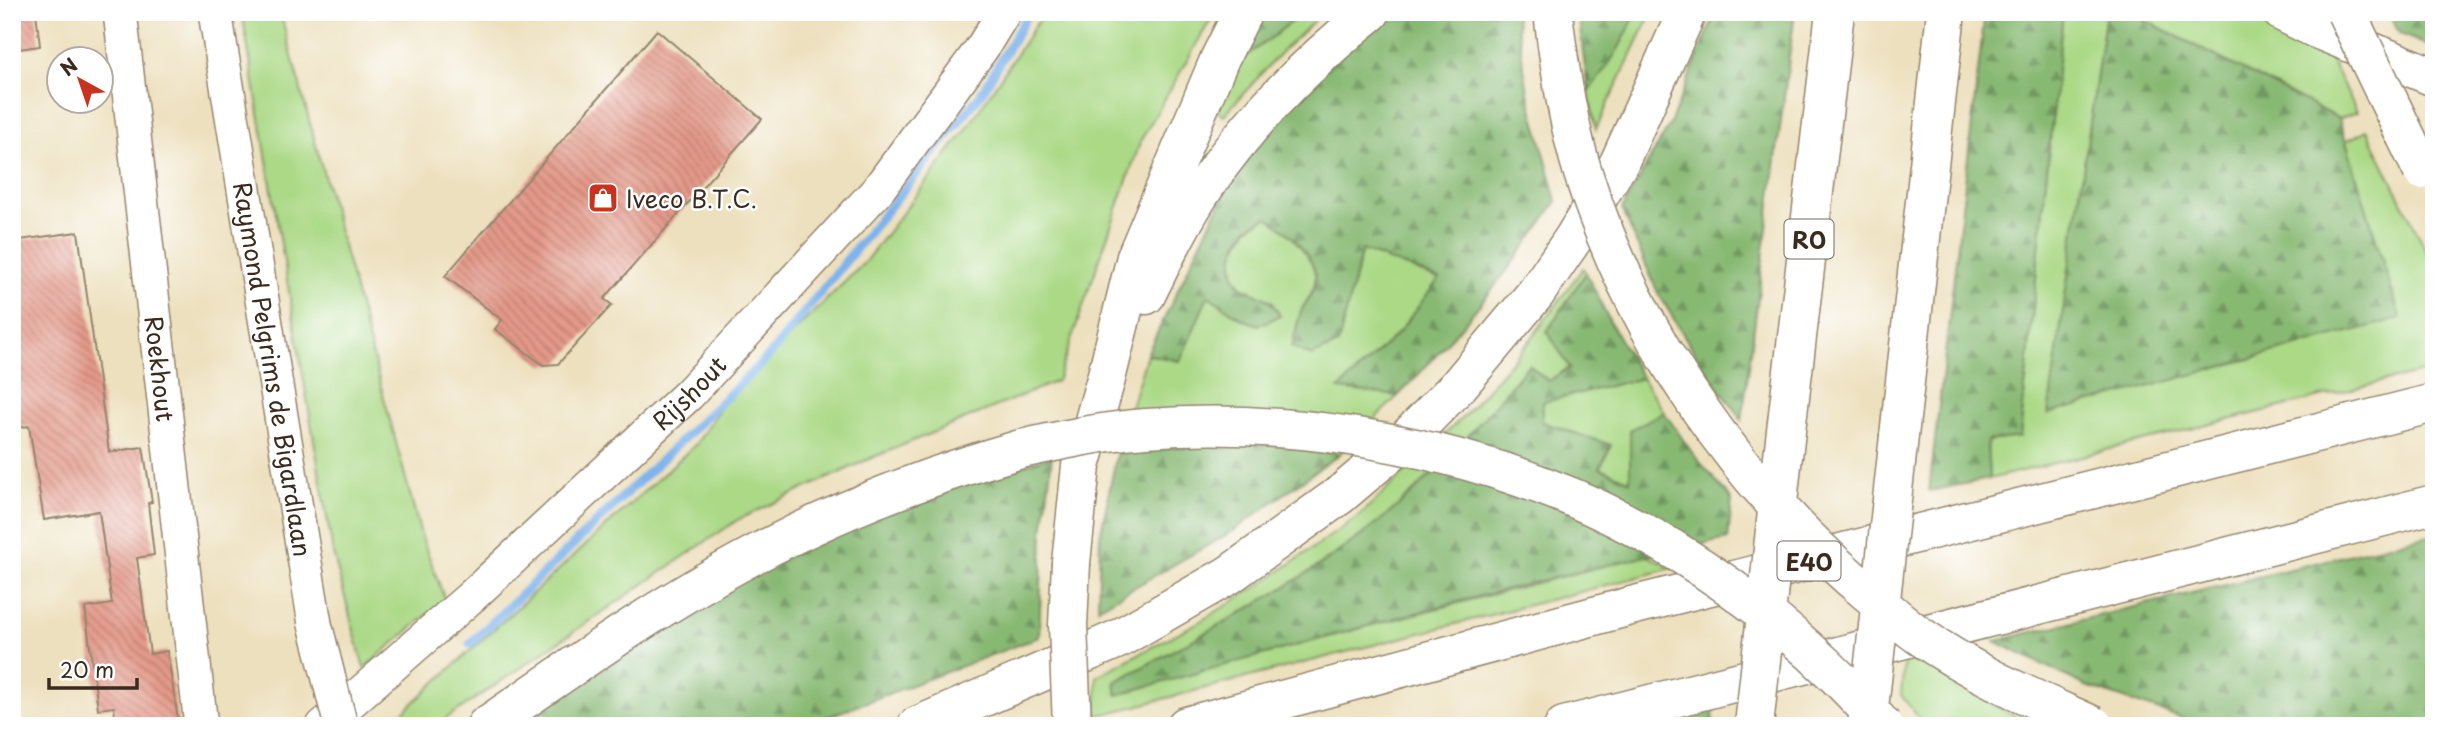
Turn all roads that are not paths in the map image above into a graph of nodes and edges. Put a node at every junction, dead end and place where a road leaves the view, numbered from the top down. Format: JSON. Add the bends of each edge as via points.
{"nodes":[{"id":1,"x":120,"y":12,"type":"edge"},
{"id":2,"x":215,"y":12,"type":"edge"},
{"id":3,"x":1004,"y":12,"type":"edge"},
{"id":4,"x":1243,"y":12,"type":"edge"},
{"id":5,"x":1371,"y":12,"type":"edge"},
{"id":6,"x":1553,"y":12,"type":"edge"},
{"id":7,"x":1687,"y":12,"type":"edge"},
{"id":8,"x":1835,"y":12,"type":"edge"},
{"id":9,"x":1946,"y":12,"type":"edge"},
{"id":10,"x":2282,"y":12,"type":"edge"},
{"id":11,"x":2346,"y":12,"type":"edge"},
{"id":12,"x":2434,"y":77,"type":"edge"},
{"id":13,"x":2434,"y":193,"type":"edge"},
{"id":14,"x":1106,"y":379,"type":"junction"},
{"id":15,"x":2434,"y":402,"type":"edge"},
{"id":16,"x":2434,"y":504,"type":"edge"},
{"id":17,"x":201,"y":726,"type":"edge"},
{"id":18,"x":323,"y":726,"type":"edge"},
{"id":19,"x":341,"y":726,"type":"edge"},
{"id":20,"x":486,"y":726,"type":"edge"},
{"id":21,"x":917,"y":726,"type":"edge"},
{"id":22,"x":1072,"y":726,"type":"edge"},
{"id":23,"x":1186,"y":726,"type":"edge"},
{"id":24,"x":1564,"y":726,"type":"edge"},
{"id":25,"x":1754,"y":726,"type":"edge"},
{"id":26,"x":1867,"y":726,"type":"edge"},
{"id":27,"x":1883,"y":726,"type":"edge"},
{"id":28,"x":2094,"y":726,"type":"edge"}],
"edges":[{"from":1,"to":17,"type":"street","name":"Roekhout"},
{"from":2,"to":19,"type":"street","name":"Raymond Pelgrims de Bigardlaan","bridge":true,"via":[[315,624]]},
{"from":3,"to":18,"type":"street","name":"Rijshout","via":[[877,191],[689,394],[472,596]]},
{"from":4,"to":14,"type":"highway","via":[[1136,257]]},
{"from":5,"to":14,"type":"highway","via":[[1306,66],[1251,125],[1207,183],[1167,251]]},
{"from":6,"to":28,"type":"highway","bridge":true,"via":[[1560,77],[1583,173],[1622,275],[1673,368],[1718,436],[1806,539],[1920,636],[2004,686]]},
{"from":7,"to":21,"type":"highway","via":[[1619,163],[1573,239],[1502,334],[1406,439],[1340,495],[1218,581],[1118,639]]},
{"from":8,"to":25,"type":"highway","number":"R0","bridge":true},
{"from":9,"to":26,"type":"highway","bridge":true},
{"from":10,"to":12,"type":"highway"},
{"from":11,"to":13,"type":"highway","bridge":true},
{"from":14,"to":22,"type":"highway","bridge":true,"via":[[1081,466],[1071,563]]},
{"from":15,"to":23,"type":"highway","number":"E40","via":[[1631,606]]},
{"from":16,"to":24,"type":"highway"},
{"from":20,"to":27,"type":"highway","bridge":true,"via":[[674,601],[750,557],[866,502],[956,467],[1021,449],[1085,435],[1201,425],[1333,434],[1477,464],[1547,487],[1619,520],[1695,564],[1776,621],[1835,673]]}]}
